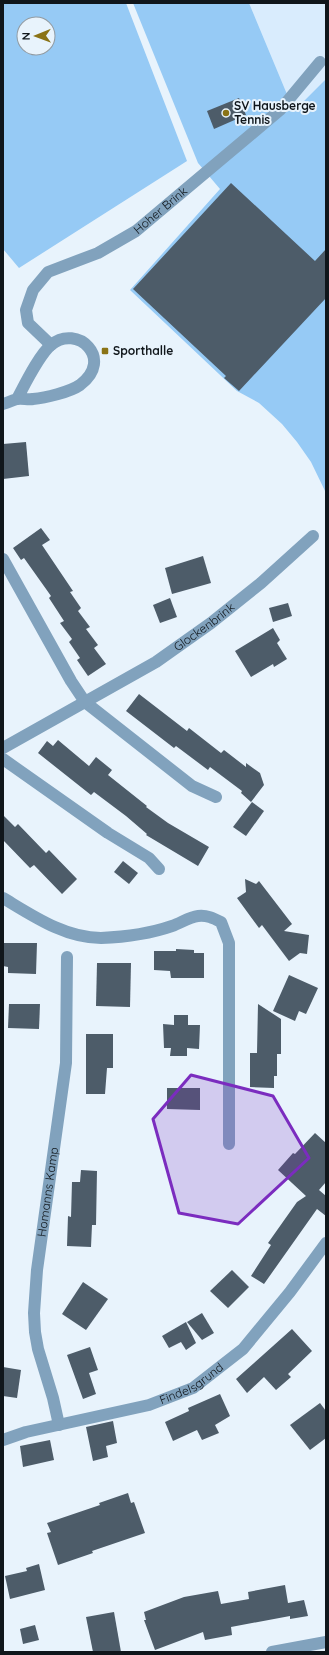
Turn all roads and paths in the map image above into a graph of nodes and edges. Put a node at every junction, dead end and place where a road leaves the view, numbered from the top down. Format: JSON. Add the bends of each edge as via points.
{"nodes":[{"id":1,"x":320,"y":62,"type":"dead end"},
{"id":2,"x":51,"y":345,"type":"junction"},
{"id":3,"x":17,"y":399,"type":"junction"},
{"id":4,"x":3,"y":404,"type":"edge"},
{"id":5,"x":313,"y":536,"type":"dead end"},
{"id":6,"x":3,"y":559,"type":"edge"},
{"id":7,"x":85,"y":702,"type":"junction"},
{"id":8,"x":3,"y":748,"type":"edge"},
{"id":9,"x":3,"y":759,"type":"edge"},
{"id":10,"x":216,"y":797,"type":"dead end"},
{"id":11,"x":159,"y":869,"type":"dead end"},
{"id":12,"x":3,"y":898,"type":"edge"},
{"id":13,"x":67,"y":957,"type":"dead end"},
{"id":14,"x":229,"y":1144,"type":"dead end"},
{"id":15,"x":326,"y":1243,"type":"edge"},
{"id":16,"x":60,"y":1425,"type":"junction"},
{"id":17,"x":3,"y":1440,"type":"edge"},
{"id":18,"x":326,"y":1642,"type":"edge"},
{"id":19,"x":272,"y":1652,"type":"edge"}],
"edges":[{"from":1,"to":2,"type":"street","name":"Hoher Brink","via":[[280,110],[136,231],[98,253],[48,272],[33,290],[26,310],[28,323]]},
{"from":2,"to":3,"type":"street"},
{"from":2,"to":3,"type":"street","via":[[63,338],[76,339],[88,346],[94,355],[90,375],[79,386],[58,394],[32,400]]},
{"from":3,"to":4,"type":"street"},
{"from":5,"to":7,"type":"street","name":"Glockenbrink","via":[[261,583],[211,623],[156,662]]},
{"from":6,"to":7,"type":"street"},
{"from":7,"to":8,"type":"street","name":"Glockenbrink"},
{"from":7,"to":10,"type":"street","via":[[192,786]]},
{"from":9,"to":11,"type":"street","via":[[108,833],[149,858]]},
{"from":12,"to":14,"type":"street","via":[[42,921],[69,932],[99,938],[139,935],[197,916],[208,916],[221,922],[229,943]]},
{"from":13,"to":16,"type":"street","name":"Homanns Kamp","via":[[66,1063],[34,1313],[38,1349]]},
{"from":15,"to":16,"type":"street","name":"Findelsgrund","via":[[243,1349],[193,1388],[148,1405]]},
{"from":16,"to":17,"type":"street","name":"Findelsgrund"},
{"from":18,"to":19,"type":"street"}]}
